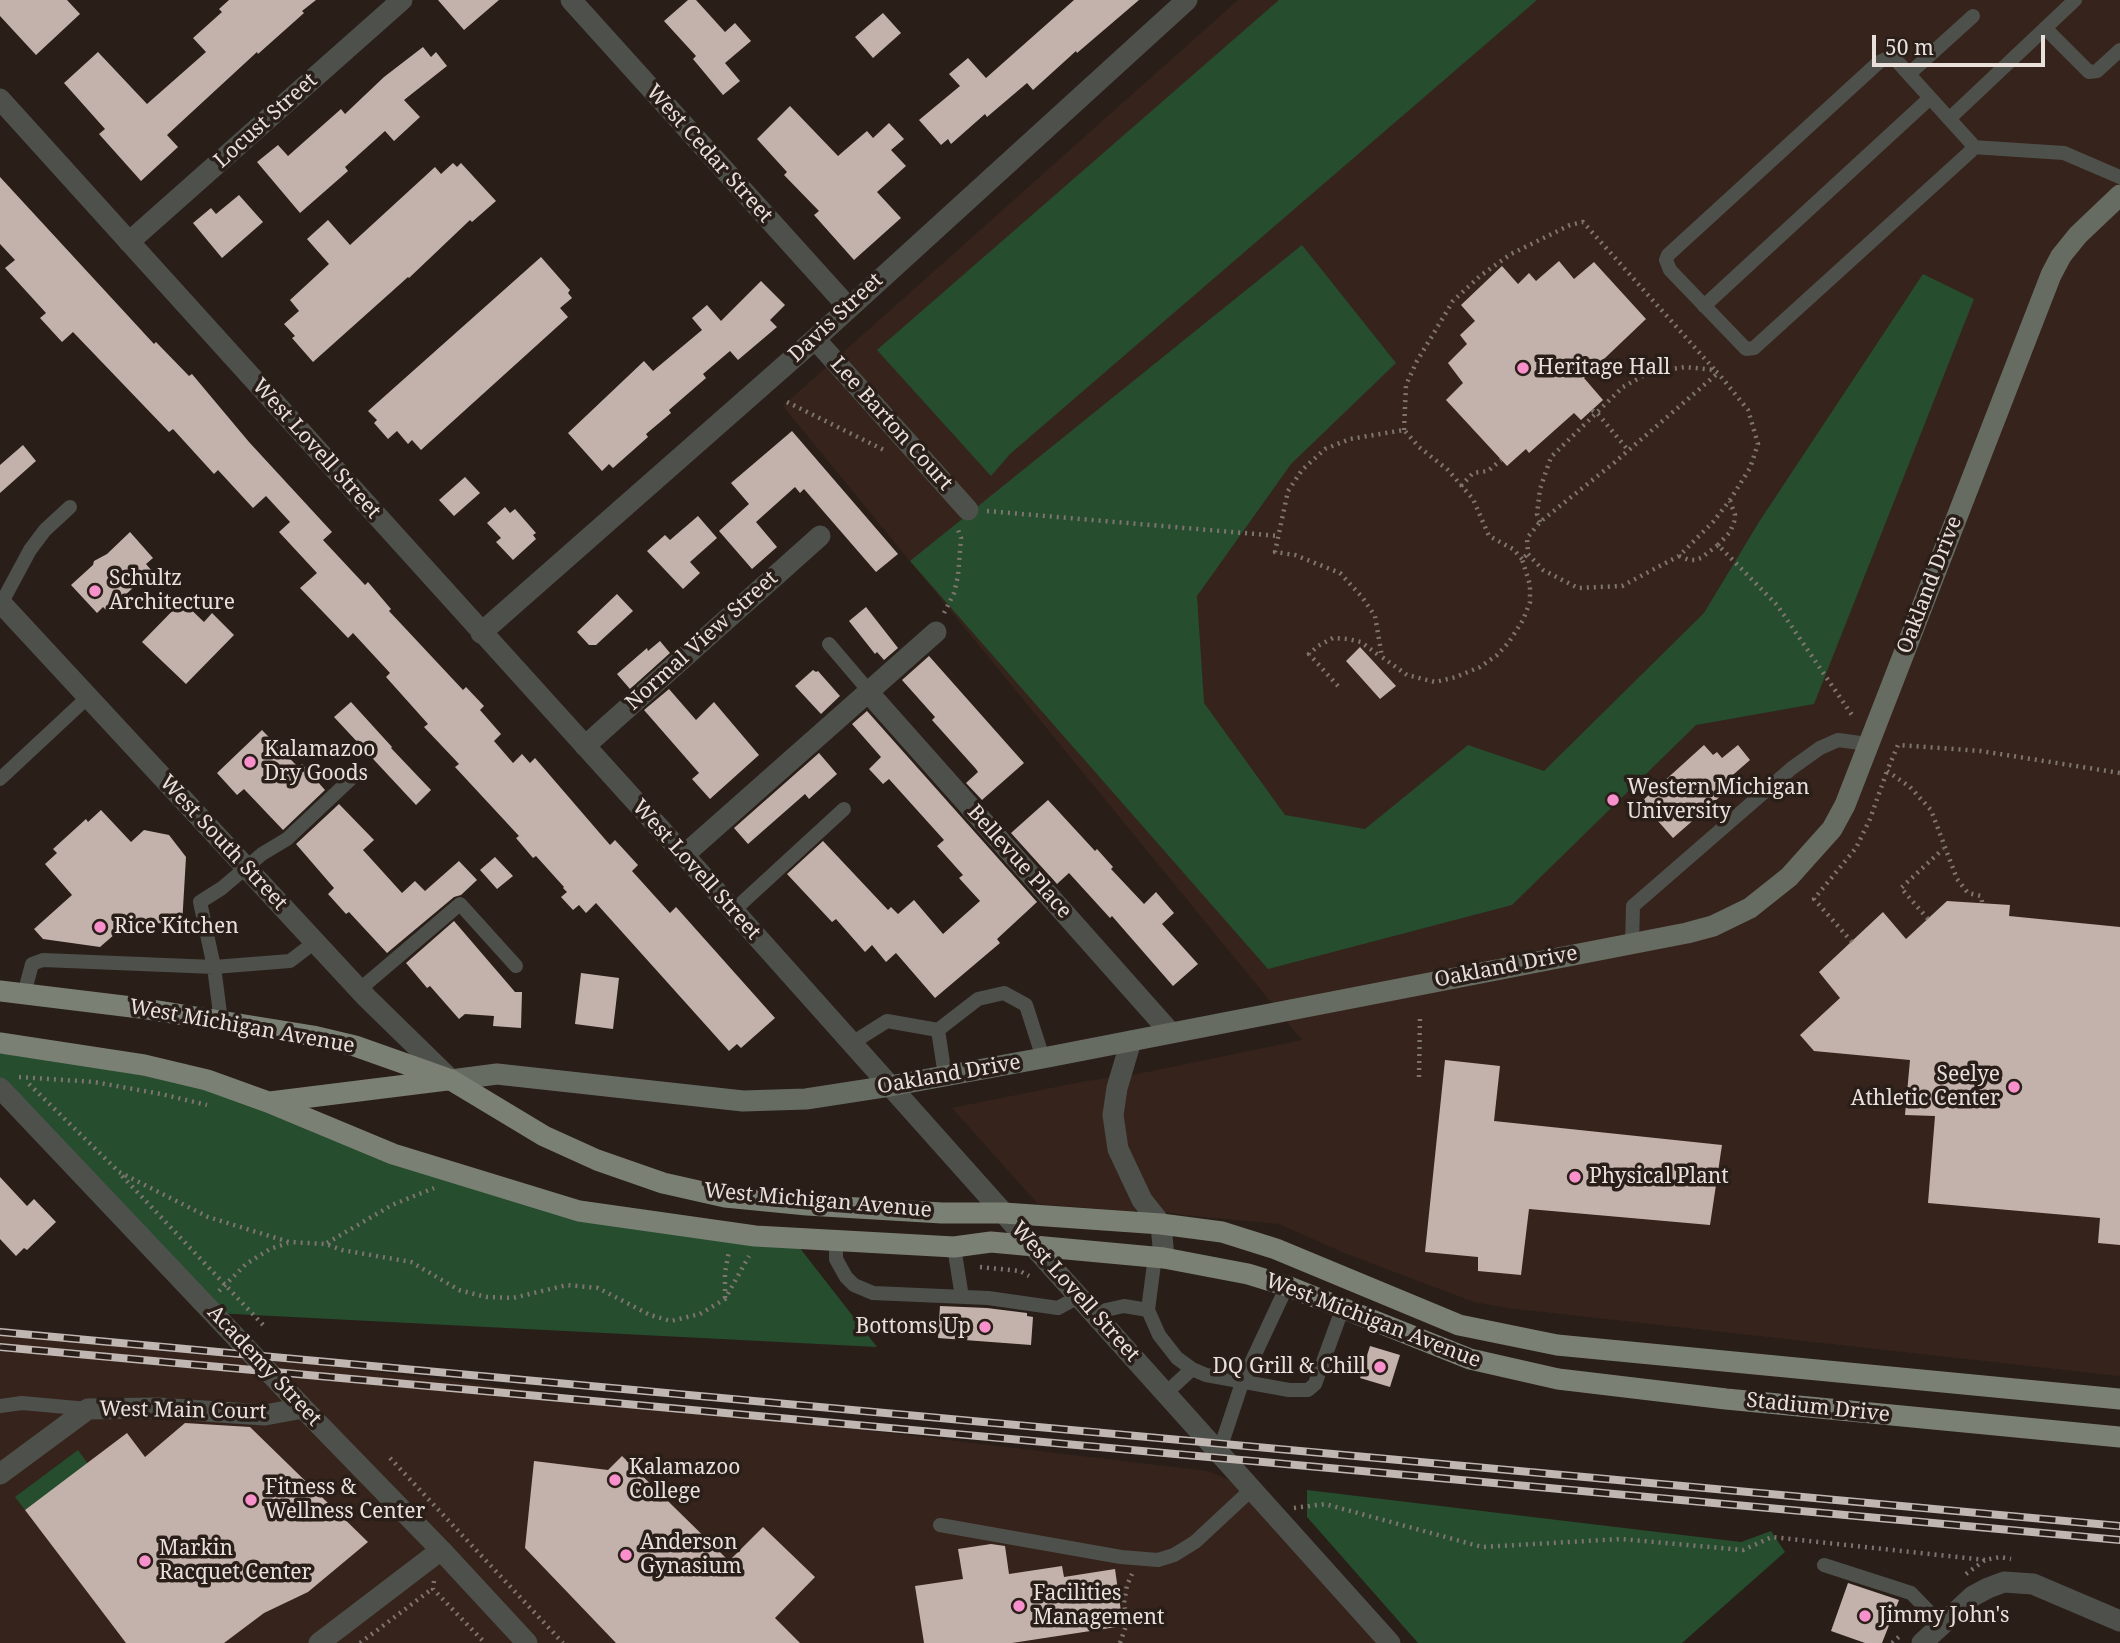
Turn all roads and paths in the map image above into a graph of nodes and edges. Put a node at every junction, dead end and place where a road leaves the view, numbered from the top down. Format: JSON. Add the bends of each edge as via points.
{"nodes":[{"id":1,"x":402,"y":0,"type":"edge"},
{"id":2,"x":571,"y":0,"type":"edge"},
{"id":3,"x":1187,"y":0,"type":"edge"},
{"id":4,"x":2075,"y":0,"type":"edge"},
{"id":5,"x":1973,"y":16,"type":"dead end"},
{"id":6,"x":2045,"y":28,"type":"junction"},
{"id":7,"x":2120,"y":50,"type":"edge"},
{"id":8,"x":1909,"y":74,"type":"junction"},
{"id":9,"x":1930,"y":97,"type":"junction"},
{"id":10,"x":0,"y":99,"type":"edge"},
{"id":11,"x":1949,"y":119,"type":"junction"},
{"id":12,"x":1972,"y":147,"type":"junction"},
{"id":13,"x":2120,"y":177,"type":"edge"},
{"id":14,"x":2120,"y":195,"type":"edge"},
{"id":15,"x":129,"y":242,"type":"junction"},
{"id":16,"x":1704,"y":306,"type":"junction"},
{"id":17,"x":848,"y":307,"type":"junction"},
{"id":18,"x":815,"y":339,"type":"junction"},
{"id":19,"x":1716,"y":371,"type":"junction"},
{"id":20,"x":787,"y":402,"type":"dead end"},
{"id":21,"x":1592,"y":410,"type":"dead end"},
{"id":22,"x":1598,"y":414,"type":"junction"},
{"id":23,"x":1404,"y":430,"type":"junction"},
{"id":24,"x":1628,"y":450,"type":"junction"},
{"id":25,"x":896,"y":456,"type":"dead end"},
{"id":26,"x":1501,"y":460,"type":"dead end"},
{"id":27,"x":1461,"y":486,"type":"junction"},
{"id":28,"x":1730,"y":500,"type":"junction"},
{"id":29,"x":70,"y":507,"type":"dead end"},
{"id":30,"x":962,"y":518,"type":"junction"},
{"id":31,"x":1540,"y":522,"type":"junction"},
{"id":32,"x":820,"y":536,"type":"dead end"},
{"id":33,"x":1279,"y":536,"type":"junction"},
{"id":34,"x":1718,"y":545,"type":"junction"},
{"id":35,"x":1528,"y":554,"type":"junction"},
{"id":36,"x":1679,"y":556,"type":"junction"},
{"id":37,"x":1522,"y":558,"type":"junction"},
{"id":38,"x":1,"y":603,"type":"edge"},
{"id":39,"x":481,"y":632,"type":"junction"},
{"id":40,"x":936,"y":632,"type":"joint"},
{"id":41,"x":829,"y":644,"type":"dead end"},
{"id":42,"x":1382,"y":657,"type":"junction"},
{"id":43,"x":1338,"y":686,"type":"dead end"},
{"id":44,"x":869,"y":692,"type":"junction"},
{"id":45,"x":88,"y":697,"type":"junction"},
{"id":46,"x":1854,"y":718,"type":"dead end"},
{"id":47,"x":1868,"y":744,"type":"junction"},
{"id":48,"x":584,"y":746,"type":"junction"},
{"id":49,"x":1887,"y":771,"type":"junction"},
{"id":50,"x":2120,"y":773,"type":"edge"},
{"id":51,"x":355,"y":775,"type":"dead end"},
{"id":52,"x":0,"y":779,"type":"edge"},
{"id":53,"x":844,"y":808,"type":"dead end"},
{"id":54,"x":1944,"y":849,"type":"junction"},
{"id":55,"x":684,"y":855,"type":"junction"},
{"id":56,"x":245,"y":868,"type":"junction"},
{"id":57,"x":1982,"y":902,"type":"dead end"},
{"id":58,"x":733,"y":911,"type":"junction"},
{"id":59,"x":1928,"y":919,"type":"dead end"},
{"id":60,"x":315,"y":942,"type":"junction"},
{"id":61,"x":1852,"y":942,"type":"dead end"},
{"id":62,"x":1632,"y":943,"type":"junction"},
{"id":63,"x":516,"y":966,"type":"dead end"},
{"id":64,"x":214,"y":967,"type":"junction"},
{"id":65,"x":359,"y":990,"type":"junction"},
{"id":66,"x":0,"y":991,"type":"edge"},
{"id":67,"x":24,"y":994,"type":"junction"},
{"id":68,"x":1420,"y":1014,"type":"dead end"},
{"id":69,"x":220,"y":1021,"type":"junction"},
{"id":70,"x":937,"y":1030,"type":"junction"},
{"id":71,"x":1170,"y":1032,"type":"junction"},
{"id":72,"x":1131,"y":1041,"type":"junction"},
{"id":73,"x":0,"y":1042,"type":"edge"},
{"id":74,"x":852,"y":1043,"type":"junction"},
{"id":75,"x":1043,"y":1058,"type":"junction"},
{"id":76,"x":21,"y":1076,"type":"dead end"},
{"id":77,"x":945,"y":1076,"type":"junction"},
{"id":78,"x":1419,"y":1077,"type":"dead end"},
{"id":79,"x":451,"y":1080,"type":"junction"},
{"id":80,"x":890,"y":1086,"type":"junction"},
{"id":81,"x":0,"y":1088,"type":"edge"},
{"id":82,"x":268,"y":1102,"type":"junction"},
{"id":83,"x":119,"y":1172,"type":"junction"},
{"id":84,"x":438,"y":1187,"type":"dead end"},
{"id":85,"x":1004,"y":1213,"type":"junction"},
{"id":86,"x":1161,"y":1224,"type":"junction"},
{"id":87,"x":836,"y":1241,"type":"junction"},
{"id":88,"x":289,"y":1242,"type":"junction"},
{"id":89,"x":326,"y":1244,"type":"junction"},
{"id":90,"x":1034,"y":1247,"type":"junction"},
{"id":91,"x":729,"y":1251,"type":"dead end"},
{"id":92,"x":750,"y":1254,"type":"dead end"},
{"id":93,"x":956,"y":1256,"type":"junction"},
{"id":94,"x":1159,"y":1257,"type":"junction"},
{"id":95,"x":1020,"y":1271,"type":"dead end"},
{"id":96,"x":226,"y":1284,"type":"junction"},
{"id":97,"x":1287,"y":1286,"type":"junction"},
{"id":98,"x":1080,"y":1296,"type":"junction"},
{"id":99,"x":962,"y":1297,"type":"junction"},
{"id":100,"x":725,"y":1299,"type":"junction"},
{"id":101,"x":206,"y":1305,"type":"junction"},
{"id":102,"x":1343,"y":1307,"type":"junction"},
{"id":103,"x":1148,"y":1310,"type":"junction"},
{"id":104,"x":1097,"y":1315,"type":"junction"},
{"id":105,"x":265,"y":1327,"type":"dead end"},
{"id":106,"x":1525,"y":1339,"type":"joint"},
{"id":107,"x":1192,"y":1369,"type":"junction"},
{"id":108,"x":1517,"y":1371,"type":"joint"},
{"id":109,"x":1242,"y":1380,"type":"junction"},
{"id":110,"x":1166,"y":1393,"type":"junction"},
{"id":111,"x":2120,"y":1399,"type":"edge"},
{"id":112,"x":0,"y":1406,"type":"edge"},
{"id":113,"x":303,"y":1408,"type":"junction"},
{"id":114,"x":88,"y":1409,"type":"junction"},
{"id":115,"x":2120,"y":1437,"type":"edge"},
{"id":116,"x":1219,"y":1452,"type":"junction"},
{"id":117,"x":390,"y":1458,"type":"dead end"},
{"id":118,"x":0,"y":1474,"type":"edge"},
{"id":119,"x":1252,"y":1489,"type":"junction"},
{"id":120,"x":1304,"y":1506,"type":"dead end"},
{"id":121,"x":940,"y":1525,"type":"dead end"},
{"id":122,"x":440,"y":1549,"type":"junction"},
{"id":123,"x":1985,"y":1560,"type":"dead end"},
{"id":124,"x":1130,"y":1562,"type":"dead end"},
{"id":125,"x":1824,"y":1565,"type":"dead end"},
{"id":126,"x":433,"y":1589,"type":"junction"},
{"id":127,"x":2120,"y":1621,"type":"edge"},
{"id":128,"x":1942,"y":1625,"type":"junction"},
{"id":129,"x":319,"y":1643,"type":"edge"},
{"id":130,"x":360,"y":1643,"type":"edge"},
{"id":131,"x":485,"y":1643,"type":"edge"},
{"id":132,"x":527,"y":1643,"type":"edge"},
{"id":133,"x":563,"y":1643,"type":"edge"},
{"id":134,"x":1120,"y":1643,"type":"edge"},
{"id":135,"x":1390,"y":1643,"type":"edge"},
{"id":136,"x":1922,"y":1643,"type":"edge"}],
"edges":[{"from":1,"to":15,"type":"street","name":"Locust Street"},
{"from":2,"to":17,"type":"street","name":"West Cedar Street"},
{"from":3,"to":17,"type":"street","name":"Davis Street"},
{"from":4,"to":6,"type":"lane"},
{"from":5,"to":8,"type":"lane"},
{"from":6,"to":7,"type":"lane","via":[[2089,72],[2097,71]]},
{"from":6,"to":11,"type":"lane"},
{"from":8,"to":9,"type":"lane"},
{"from":8,"to":16,"type":"lane","via":[[1895,59],[1879,62],[1668,255],[1670,270]]},
{"from":9,"to":11,"type":"lane"},
{"from":9,"to":16,"type":"lane"},
{"from":10,"to":15,"type":"street","name":"West Lovell Street"},
{"from":11,"to":12,"type":"lane"},
{"from":12,"to":13,"type":"lane","via":[[2064,153]]},
{"from":12,"to":16,"type":"lane","via":[[1750,351]]},
{"from":14,"to":47,"type":"main road","name":"Oakland Drive","via":[[2078,235],[2051,275]]},
{"from":15,"to":39,"type":"street","name":"West Lovell Street"},
{"from":17,"to":18,"type":"street","name":"Davis Street"},
{"from":18,"to":30,"type":"street","name":"Lee Barton Court"},
{"from":18,"to":39,"type":"street","name":"Davis Street"},
{"from":19,"to":22,"type":"path","via":[[1685,367],[1650,372],[1623,387]]},
{"from":19,"to":23,"type":"path","via":[[1583,222],[1511,254],[1453,302],[1406,385]]},
{"from":19,"to":24,"type":"path"},
{"from":19,"to":28,"type":"path","via":[[1748,410],[1758,443],[1750,468]]},
{"from":20,"to":25,"type":"path"},
{"from":21,"to":22,"type":"path"},
{"from":22,"to":24,"type":"path"},
{"from":22,"to":31,"type":"path","via":[[1551,457],[1540,489]]},
{"from":23,"to":27,"type":"path"},
{"from":23,"to":33,"type":"path","via":[[1350,439],[1325,449],[1288,491]]},
{"from":24,"to":31,"type":"path"},
{"from":26,"to":27,"type":"path","via":[[1488,471],[1473,473]]},
{"from":27,"to":37,"type":"path","via":[[1473,499],[1489,536]]},
{"from":28,"to":34,"type":"path","via":[[1734,522]]},
{"from":28,"to":36,"type":"path"},
{"from":29,"to":38,"type":"lane","via":[[30,550]]},
{"from":30,"to":33,"type":"path"},
{"from":30,"to":40,"type":"path","via":[[958,576]]},
{"from":31,"to":35,"type":"path","via":[[1527,538]]},
{"from":32,"to":48,"type":"street","name":"Normal View Street"},
{"from":33,"to":42,"type":"path","via":[[1275,552],[1340,573],[1362,597],[1375,616]]},
{"from":34,"to":36,"type":"path","via":[[1695,560]]},
{"from":34,"to":46,"type":"path","via":[[1777,605]]},
{"from":35,"to":36,"type":"path","via":[[1543,570],[1578,588],[1598,589],[1622,586]]},
{"from":35,"to":37,"type":"path"},
{"from":37,"to":42,"type":"path","via":[[1530,602],[1509,642],[1480,667],[1435,681],[1407,676]]},
{"from":38,"to":45,"type":"street","name":"West South Street"},
{"from":39,"to":48,"type":"street","name":"West Lovell Street"},
{"from":40,"to":44,"type":"street"},
{"from":41,"to":44,"type":"lane"},
{"from":42,"to":43,"type":"path","via":[[1348,639],[1333,638],[1318,646],[1309,654]]},
{"from":44,"to":55,"type":"street"},
{"from":44,"to":71,"type":"street","name":"Bellevue Place"},
{"from":45,"to":52,"type":"lane"},
{"from":45,"to":56,"type":"street","name":"West South Street"},
{"from":47,"to":62,"type":"main road","name":"Oakland Drive","via":[[1832,829],[1788,877],[1750,908],[1713,926]]},
{"from":47,"to":62,"type":"lane","via":[[1838,740],[1792,768],[1633,906]]},
{"from":48,"to":55,"type":"street","name":"West Lovell Street"},
{"from":49,"to":50,"type":"path","via":[[1898,745],[1981,751]]},
{"from":49,"to":54,"type":"path","via":[[1926,804]]},
{"from":49,"to":61,"type":"path","via":[[1856,848],[1814,899]]},
{"from":51,"to":56,"type":"lane","via":[[287,839]]},
{"from":53,"to":58,"type":"lane"},
{"from":54,"to":57,"type":"path","via":[[1961,886],[1981,896]]},
{"from":54,"to":59,"type":"path","via":[[1901,888]]},
{"from":55,"to":58,"type":"street","name":"West Lovell Street"},
{"from":56,"to":60,"type":"street","name":"West South Street"},
{"from":56,"to":64,"type":"lane","via":[[200,902]]},
{"from":58,"to":74,"type":"street","name":"West Lovell Street"},
{"from":60,"to":64,"type":"lane","via":[[290,961]]},
{"from":60,"to":65,"type":"street","name":"West South Street"},
{"from":62,"to":71,"type":"main road","name":"Oakland Drive"},
{"from":63,"to":65,"type":"lane","via":[[460,904]]},
{"from":64,"to":67,"type":"lane","via":[[43,960],[32,964]]},
{"from":64,"to":69,"type":"lane"},
{"from":65,"to":79,"type":"street","name":"West South Street"},
{"from":66,"to":67,"type":"main road","name":"West Michigan Avenue"},
{"from":67,"to":69,"type":"main road","name":"West Michigan Avenue"},
{"from":68,"to":78,"type":"path"},
{"from":69,"to":79,"type":"main road","name":"West Michigan Avenue","via":[[355,1046]]},
{"from":70,"to":74,"type":"lane","via":[[887,1021]]},
{"from":70,"to":75,"type":"lane","via":[[978,999],[1004,993],[1026,1005]]},
{"from":70,"to":77,"type":"lane"},
{"from":71,"to":72,"type":"main road","name":"Oakland Drive"},
{"from":72,"to":75,"type":"main road","name":"Oakland Drive"},
{"from":72,"to":86,"type":"street","via":[[1113,1115],[1118,1149],[1142,1200]]},
{"from":73,"to":82,"type":"main road","name":"West Michigan Avenue","via":[[144,1065],[207,1080]]},
{"from":74,"to":80,"type":"street","name":"West Lovell Street"},
{"from":75,"to":77,"type":"main road","name":"Oakland Drive"},
{"from":76,"to":83,"type":"path"},
{"from":77,"to":80,"type":"main road","name":"Oakland Drive"},
{"from":79,"to":80,"type":"main road","name":"Oakland Drive","via":[[498,1074],[743,1101],[806,1099]]},
{"from":79,"to":82,"type":"main road"},
{"from":79,"to":85,"type":"main road","name":"West Michigan Avenue","via":[[544,1136],[663,1183],[807,1205]]},
{"from":80,"to":85,"type":"street","name":"West Lovell Street"},
{"from":81,"to":101,"type":"street","name":"Academy Street"},
{"from":82,"to":87,"type":"main road","name":"West Michigan Avenue","via":[[393,1154],[579,1211],[755,1236]]},
{"from":83,"to":88,"type":"path","via":[[208,1217]]},
{"from":83,"to":96,"type":"path"},
{"from":84,"to":89,"type":"path","via":[[392,1205]]},
{"from":85,"to":86,"type":"main road","name":"West Michigan Avenue"},
{"from":85,"to":90,"type":"street","name":"West Lovell Street"},
{"from":86,"to":94,"type":"street"},
{"from":86,"to":106,"type":"main road","name":"West Michigan Avenue","via":[[1222,1232],[1276,1249],[1460,1325]]},
{"from":87,"to":93,"type":"main road","name":"West Michigan Avenue"},
{"from":87,"to":99,"type":"lane","via":[[836,1259],[854,1285],[873,1293]]},
{"from":88,"to":89,"type":"path"},
{"from":88,"to":96,"type":"path","via":[[246,1264]]},
{"from":89,"to":100,"type":"path","via":[[342,1251],[411,1262],[459,1290],[486,1297],[513,1298],[567,1285],[598,1287],[671,1321],[700,1314]]},
{"from":90,"to":93,"type":"main road","name":"West Michigan Avenue","via":[[990,1242]]},
{"from":90,"to":94,"type":"main road","name":"West Michigan Avenue"},
{"from":90,"to":98,"type":"street","name":"West Lovell Street"},
{"from":91,"to":100,"type":"path"},
{"from":92,"to":100,"type":"path"},
{"from":93,"to":95,"type":"path"},
{"from":93,"to":99,"type":"lane"},
{"from":94,"to":97,"type":"main road","name":"West Michigan Avenue"},
{"from":94,"to":103,"type":"lane"},
{"from":96,"to":101,"type":"path"},
{"from":96,"to":105,"type":"path"},
{"from":97,"to":102,"type":"main road","name":"West Michigan Avenue"},
{"from":97,"to":109,"type":"lane"},
{"from":98,"to":99,"type":"lane","via":[[1058,1308]]},
{"from":98,"to":104,"type":"street","name":"West Lovell Street"},
{"from":101,"to":113,"type":"street","name":"Academy Street"},
{"from":102,"to":108,"type":"main road","name":"West Michigan Avenue","via":[[1469,1359]]},
{"from":102,"to":109,"type":"lane","via":[[1315,1384],[1308,1390]]},
{"from":103,"to":104,"type":"lane","via":[[1124,1306]]},
{"from":103,"to":107,"type":"lane","via":[[1159,1335]]},
{"from":104,"to":110,"type":"street","name":"West Lovell Street"},
{"from":106,"to":111,"type":"main road","name":"Stadium Drive","via":[[1595,1350]]},
{"from":107,"to":109,"type":"lane"},
{"from":107,"to":110,"type":"lane"},
{"from":108,"to":115,"type":"main road","name":"Stadium Drive","via":[[1606,1386]]},
{"from":109,"to":116,"type":"lane"},
{"from":110,"to":116,"type":"street","name":"West Lovell Street"},
{"from":112,"to":114,"type":"lane","via":[[22,1403]]},
{"from":113,"to":114,"type":"street","name":"West Main Court","via":[[265,1415]]},
{"from":113,"to":122,"type":"street","name":"Academy Street"},
{"from":114,"to":118,"type":"street","name":"West Main Court"},
{"from":116,"to":119,"type":"street","name":"West Lovell Street"},
{"from":117,"to":133,"type":"path"},
{"from":119,"to":121,"type":"lane","via":[[1195,1542],[1158,1560]]},
{"from":119,"to":135,"type":"street","name":"West Lovell Street"},
{"from":120,"to":123,"type":"path","via":[[1325,1504],[1482,1547],[1621,1539],[1743,1550],[1772,1537]]},
{"from":122,"to":126,"type":"path"},
{"from":122,"to":129,"type":"street"},
{"from":122,"to":132,"type":"street","name":"Academy Street"},
{"from":124,"to":134,"type":"path","via":[[1133,1574],[1124,1603],[1127,1623]]},
{"from":125,"to":128,"type":"lane","via":[[1911,1593]]},
{"from":126,"to":130,"type":"path"},
{"from":126,"to":131,"type":"path"},
{"from":127,"to":128,"type":"street","via":[[2034,1584],[2004,1582],[1973,1597]]},
{"from":128,"to":136,"type":"street"}]}
